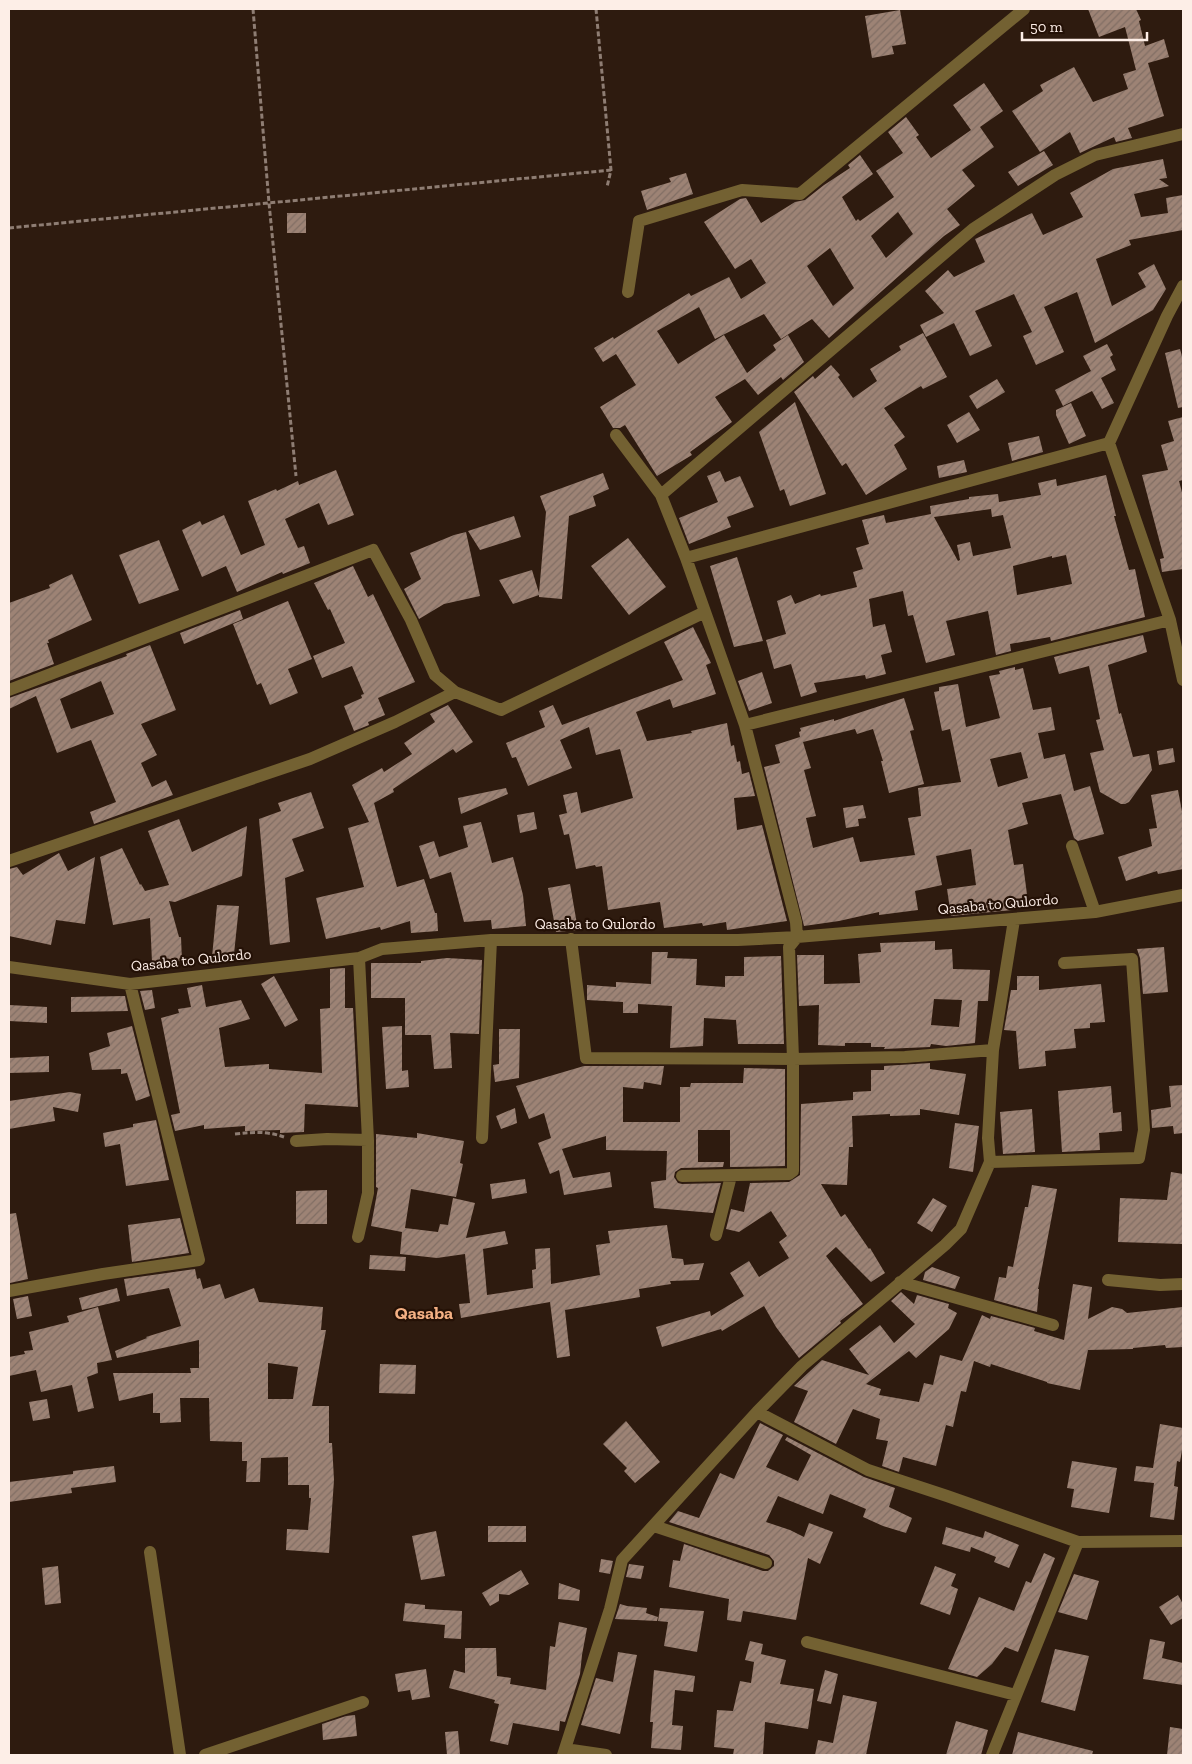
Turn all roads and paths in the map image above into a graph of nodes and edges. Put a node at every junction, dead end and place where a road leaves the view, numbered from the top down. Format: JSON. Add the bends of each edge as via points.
{"nodes":[{"id":1,"x":253,"y":9,"type":"edge"},
{"id":2,"x":596,"y":9,"type":"edge"},
{"id":3,"x":1024,"y":9,"type":"edge"},
{"id":4,"x":1183,"y":134,"type":"edge"},
{"id":5,"x":610,"y":170,"type":"junction"},
{"id":6,"x":607,"y":187,"type":"dead end"},
{"id":7,"x":269,"y":203,"type":"junction"},
{"id":8,"x":9,"y":228,"type":"edge"},
{"id":9,"x":1183,"y":286,"type":"edge"},
{"id":10,"x":628,"y":292,"type":"dead end"},
{"id":11,"x":616,"y":435,"type":"dead end"},
{"id":12,"x":1109,"y":443,"type":"junction"},
{"id":13,"x":296,"y":476,"type":"dead end"},
{"id":14,"x":661,"y":495,"type":"junction"},
{"id":15,"x":686,"y":558,"type":"junction"},
{"id":16,"x":705,"y":612,"type":"junction"},
{"id":17,"x":1170,"y":620,"type":"junction"},
{"id":18,"x":1183,"y":680,"type":"edge"},
{"id":19,"x":9,"y":690,"type":"edge"},
{"id":20,"x":454,"y":692,"type":"junction"},
{"id":21,"x":745,"y":725,"type":"junction"},
{"id":22,"x":1072,"y":846,"type":"dead end"},
{"id":23,"x":9,"y":860,"type":"edge"},
{"id":24,"x":1183,"y":895,"type":"edge"},
{"id":25,"x":1095,"y":912,"type":"junction"},
{"id":26,"x":1014,"y":920,"type":"junction"},
{"id":27,"x":797,"y":937,"type":"junction"},
{"id":28,"x":570,"y":939,"type":"junction"},
{"id":29,"x":492,"y":940,"type":"junction"},
{"id":30,"x":359,"y":958,"type":"junction"},
{"id":31,"x":1064,"y":963,"type":"dead end"},
{"id":32,"x":9,"y":967,"type":"edge"},
{"id":33,"x":130,"y":984,"type":"junction"},
{"id":34,"x":993,"y":1050,"type":"junction"},
{"id":35,"x":793,"y":1059,"type":"junction"},
{"id":36,"x":235,"y":1134,"type":"dead end"},
{"id":37,"x":482,"y":1138,"type":"dead end"},
{"id":38,"x":368,"y":1140,"type":"junction"},
{"id":39,"x":296,"y":1141,"type":"joint"},
{"id":40,"x":990,"y":1162,"type":"junction"},
{"id":41,"x":682,"y":1176,"type":"dead end"},
{"id":42,"x":731,"y":1176,"type":"junction"},
{"id":43,"x":716,"y":1235,"type":"dead end"},
{"id":44,"x":358,"y":1237,"type":"dead end"},
{"id":45,"x":1108,"y":1280,"type":"dead end"},
{"id":46,"x":900,"y":1282,"type":"junction"},
{"id":47,"x":1183,"y":1284,"type":"edge"},
{"id":48,"x":9,"y":1291,"type":"edge"},
{"id":49,"x":1054,"y":1325,"type":"dead end"},
{"id":50,"x":757,"y":1412,"type":"junction"},
{"id":51,"x":654,"y":1526,"type":"junction"},
{"id":52,"x":1183,"y":1541,"type":"edge"},
{"id":53,"x":1078,"y":1542,"type":"junction"},
{"id":54,"x":150,"y":1552,"type":"dead end"},
{"id":55,"x":766,"y":1563,"type":"dead end"},
{"id":56,"x":807,"y":1642,"type":"dead end"},
{"id":57,"x":1016,"y":1695,"type":"junction"},
{"id":58,"x":362,"y":1702,"type":"dead end"},
{"id":59,"x":564,"y":1752,"type":"edge"},
{"id":60,"x":180,"y":1755,"type":"edge"},
{"id":61,"x":205,"y":1755,"type":"edge"},
{"id":62,"x":606,"y":1755,"type":"edge"},
{"id":63,"x":992,"y":1755,"type":"edge"}],
"edges":[{"from":1,"to":7,"type":"path"},
{"from":2,"to":5,"type":"path"},
{"from":3,"to":10,"type":"street","via":[[800,194],[742,190],[639,221]]},
{"from":4,"to":14,"type":"street","via":[[1095,155],[1055,175],[973,229]]},
{"from":5,"to":6,"type":"path"},
{"from":5,"to":7,"type":"path"},
{"from":7,"to":8,"type":"path"},
{"from":7,"to":13,"type":"path"},
{"from":9,"to":12,"type":"street"},
{"from":11,"to":14,"type":"street"},
{"from":12,"to":15,"type":"street"},
{"from":12,"to":17,"type":"street"},
{"from":14,"to":15,"type":"street"},
{"from":15,"to":16,"type":"street"},
{"from":16,"to":20,"type":"street","via":[[501,710]]},
{"from":16,"to":21,"type":"street"},
{"from":17,"to":18,"type":"street"},
{"from":17,"to":21,"type":"street"},
{"from":19,"to":20,"type":"street","via":[[373,550],[411,620],[435,675]]},
{"from":20,"to":23,"type":"street","via":[[395,722],[310,758]]},
{"from":21,"to":27,"type":"street","via":[[796,922]]},
{"from":22,"to":25,"type":"street"},
{"from":24,"to":25,"type":"street","name":"Qasaba to Qulordo"},
{"from":25,"to":26,"type":"street","name":"Qasaba to Qulordo"},
{"from":26,"to":27,"type":"street","name":"Qasaba to Qulordo"},
{"from":26,"to":34,"type":"street"},
{"from":27,"to":28,"type":"street","name":"Qasaba to Qulordo"},
{"from":27,"to":35,"type":"street","via":[[790,947]]},
{"from":28,"to":29,"type":"street","name":"Qasaba to Qulordo"},
{"from":28,"to":35,"type":"street","via":[[586,1058]]},
{"from":29,"to":30,"type":"street","name":"Qasaba to Qulordo","via":[[382,949]]},
{"from":29,"to":37,"type":"street"},
{"from":30,"to":33,"type":"street","name":"Qasaba to Qulordo"},
{"from":30,"to":38,"type":"street"},
{"from":31,"to":40,"type":"street","via":[[1132,959],[1144,1130],[1139,1158]]},
{"from":32,"to":33,"type":"street","name":"Qasaba to Qulordo"},
{"from":33,"to":48,"type":"street","via":[[199,1260]]},
{"from":34,"to":35,"type":"street","via":[[905,1057]]},
{"from":34,"to":40,"type":"street","via":[[988,1138]]},
{"from":35,"to":42,"type":"street","via":[[793,1172]]},
{"from":36,"to":39,"type":"path","via":[[272,1133]]},
{"from":38,"to":39,"type":"street"},
{"from":38,"to":44,"type":"street","via":[[368,1193]]},
{"from":40,"to":46,"type":"street","via":[[961,1229]]},
{"from":41,"to":42,"type":"street"},
{"from":42,"to":43,"type":"street"},
{"from":45,"to":47,"type":"street"},
{"from":46,"to":49,"type":"street"},
{"from":46,"to":50,"type":"street","via":[[802,1366]]},
{"from":50,"to":51,"type":"street"},
{"from":50,"to":53,"type":"street","via":[[868,1470]]},
{"from":51,"to":55,"type":"street"},
{"from":51,"to":59,"type":"street","via":[[622,1560],[610,1609]]},
{"from":52,"to":53,"type":"street"},
{"from":53,"to":57,"type":"street"},
{"from":54,"to":60,"type":"street"},
{"from":56,"to":57,"type":"street"},
{"from":57,"to":63,"type":"street"},
{"from":58,"to":61,"type":"street"},
{"from":59,"to":62,"type":"street"}]}
